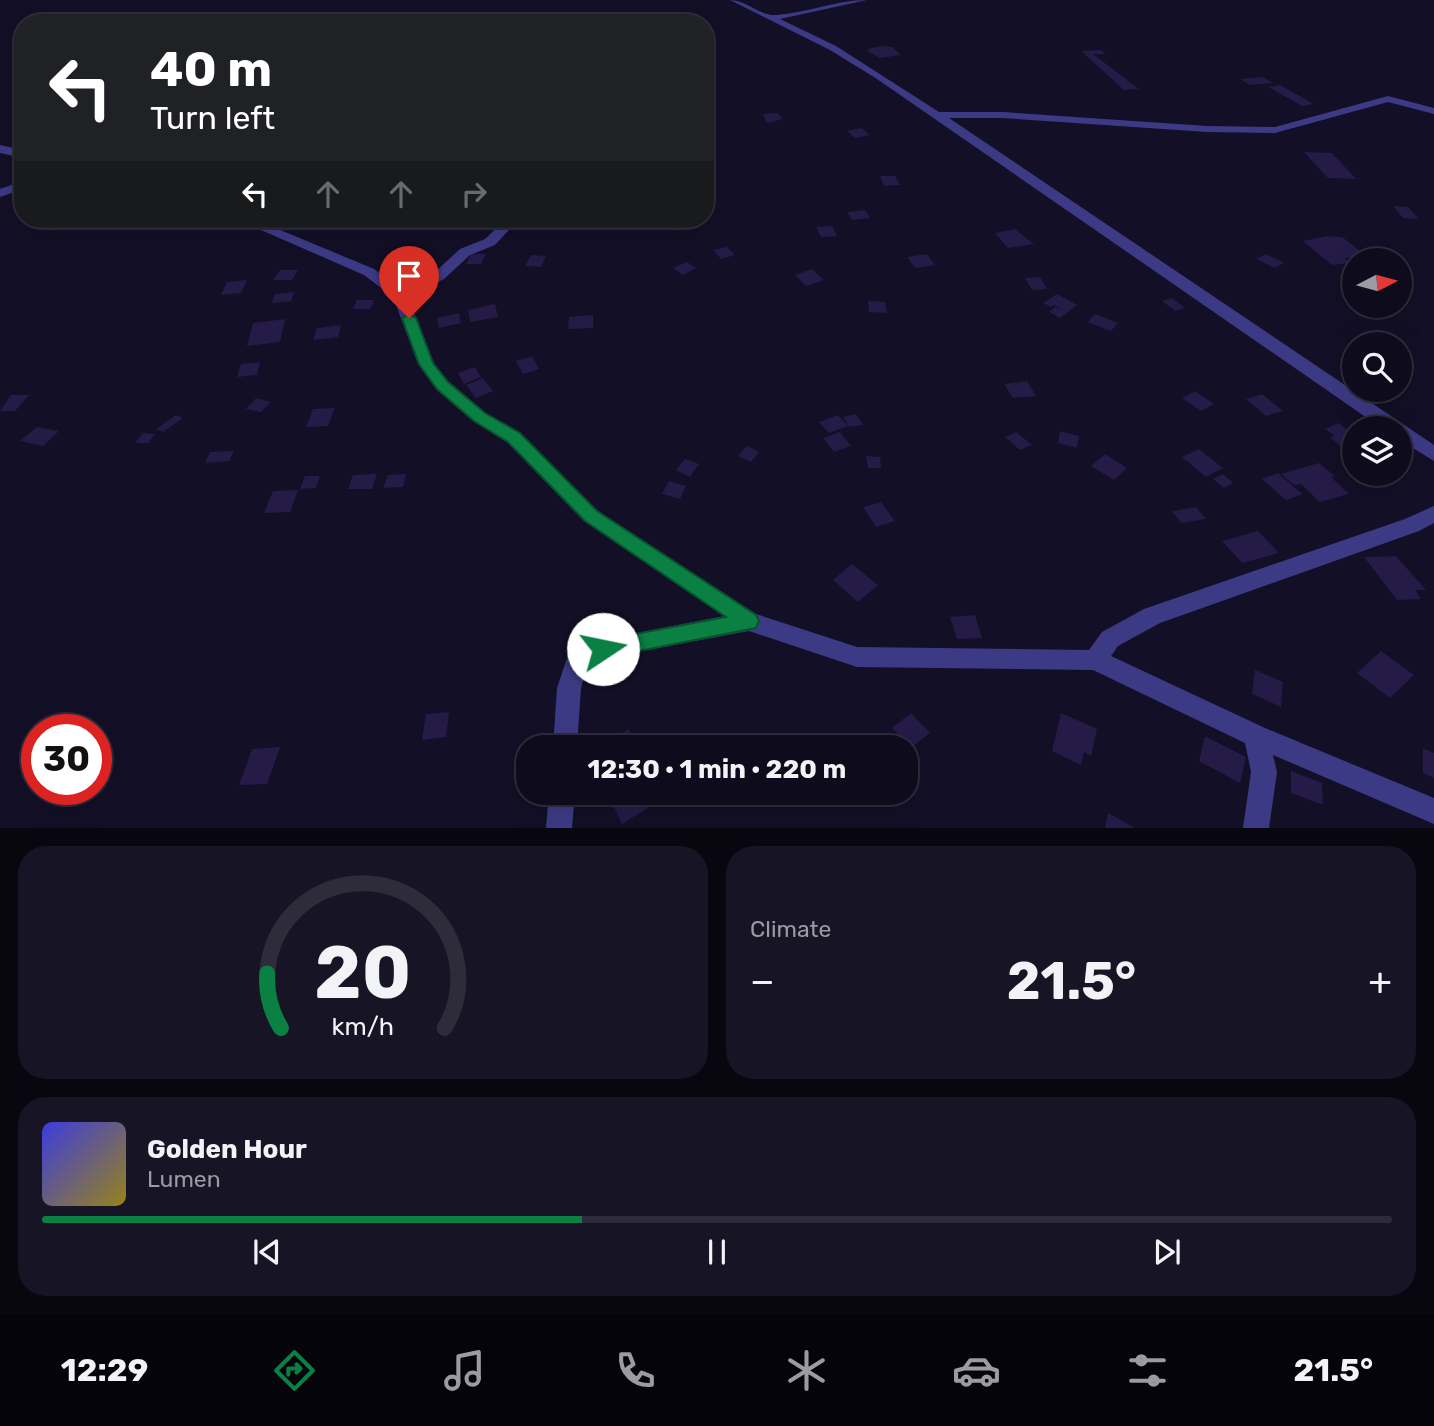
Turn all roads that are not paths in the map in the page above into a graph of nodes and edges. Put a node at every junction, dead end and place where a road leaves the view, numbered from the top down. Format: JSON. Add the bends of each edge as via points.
{"nodes":[{"id":1,"x":734,"y":0,"type":"edge"},
{"id":2,"x":863,"y":0,"type":"edge"},
{"id":3,"x":772,"y":18,"type":"junction"},
{"id":4,"x":1434,"y":111,"type":"edge"},
{"id":5,"x":938,"y":115,"type":"junction"},
{"id":6,"x":264,"y":228,"type":"edge"},
{"id":7,"x":504,"y":228,"type":"edge"},
{"id":8,"x":400,"y":295,"type":"junction"},
{"id":9,"x":1378,"y":416,"type":"edge"},
{"id":10,"x":1412,"y":439,"type":"edge"},
{"id":11,"x":1434,"y":454,"type":"edge"},
{"id":12,"x":1434,"y":514,"type":"edge"},
{"id":13,"x":749,"y":621,"type":"junction"},
{"id":14,"x":1095,"y":660,"type":"junction"},
{"id":15,"x":566,"y":735,"type":"edge"},
{"id":16,"x":1256,"y":736,"type":"junction"},
{"id":17,"x":561,"y":805,"type":"edge"},
{"id":18,"x":1434,"y":811,"type":"edge"},
{"id":19,"x":559,"y":828,"type":"edge"},
{"id":20,"x":1256,"y":828,"type":"edge"}],
"edges":[{"from":1,"to":3,"type":"street"},
{"from":2,"to":3,"type":"street"},
{"from":3,"to":5,"type":"street","via":[[833,48]]},
{"from":4,"to":5,"type":"street","via":[[1388,99],[1275,130]]},
{"from":5,"to":9,"type":"street"},
{"from":6,"to":8,"type":"street","via":[[369,272]]},
{"from":7,"to":8,"type":"street","via":[[490,242],[465,252],[439,276]]},
{"from":8,"to":13,"type":"street","via":[[426,364],[442,385],[479,417],[514,438],[591,516]]},
{"from":10,"to":11,"type":"street"},
{"from":12,"to":14,"type":"street","via":[[1412,526],[1152,616],[1110,639]]},
{"from":13,"to":14,"type":"street","via":[[857,657]]},
{"from":13,"to":15,"type":"street","via":[[579,653],[569,688]]},
{"from":14,"to":16,"type":"street"},
{"from":16,"to":18,"type":"street"},
{"from":16,"to":20,"type":"street","via":[[1264,772]]},
{"from":17,"to":19,"type":"street"}]}
